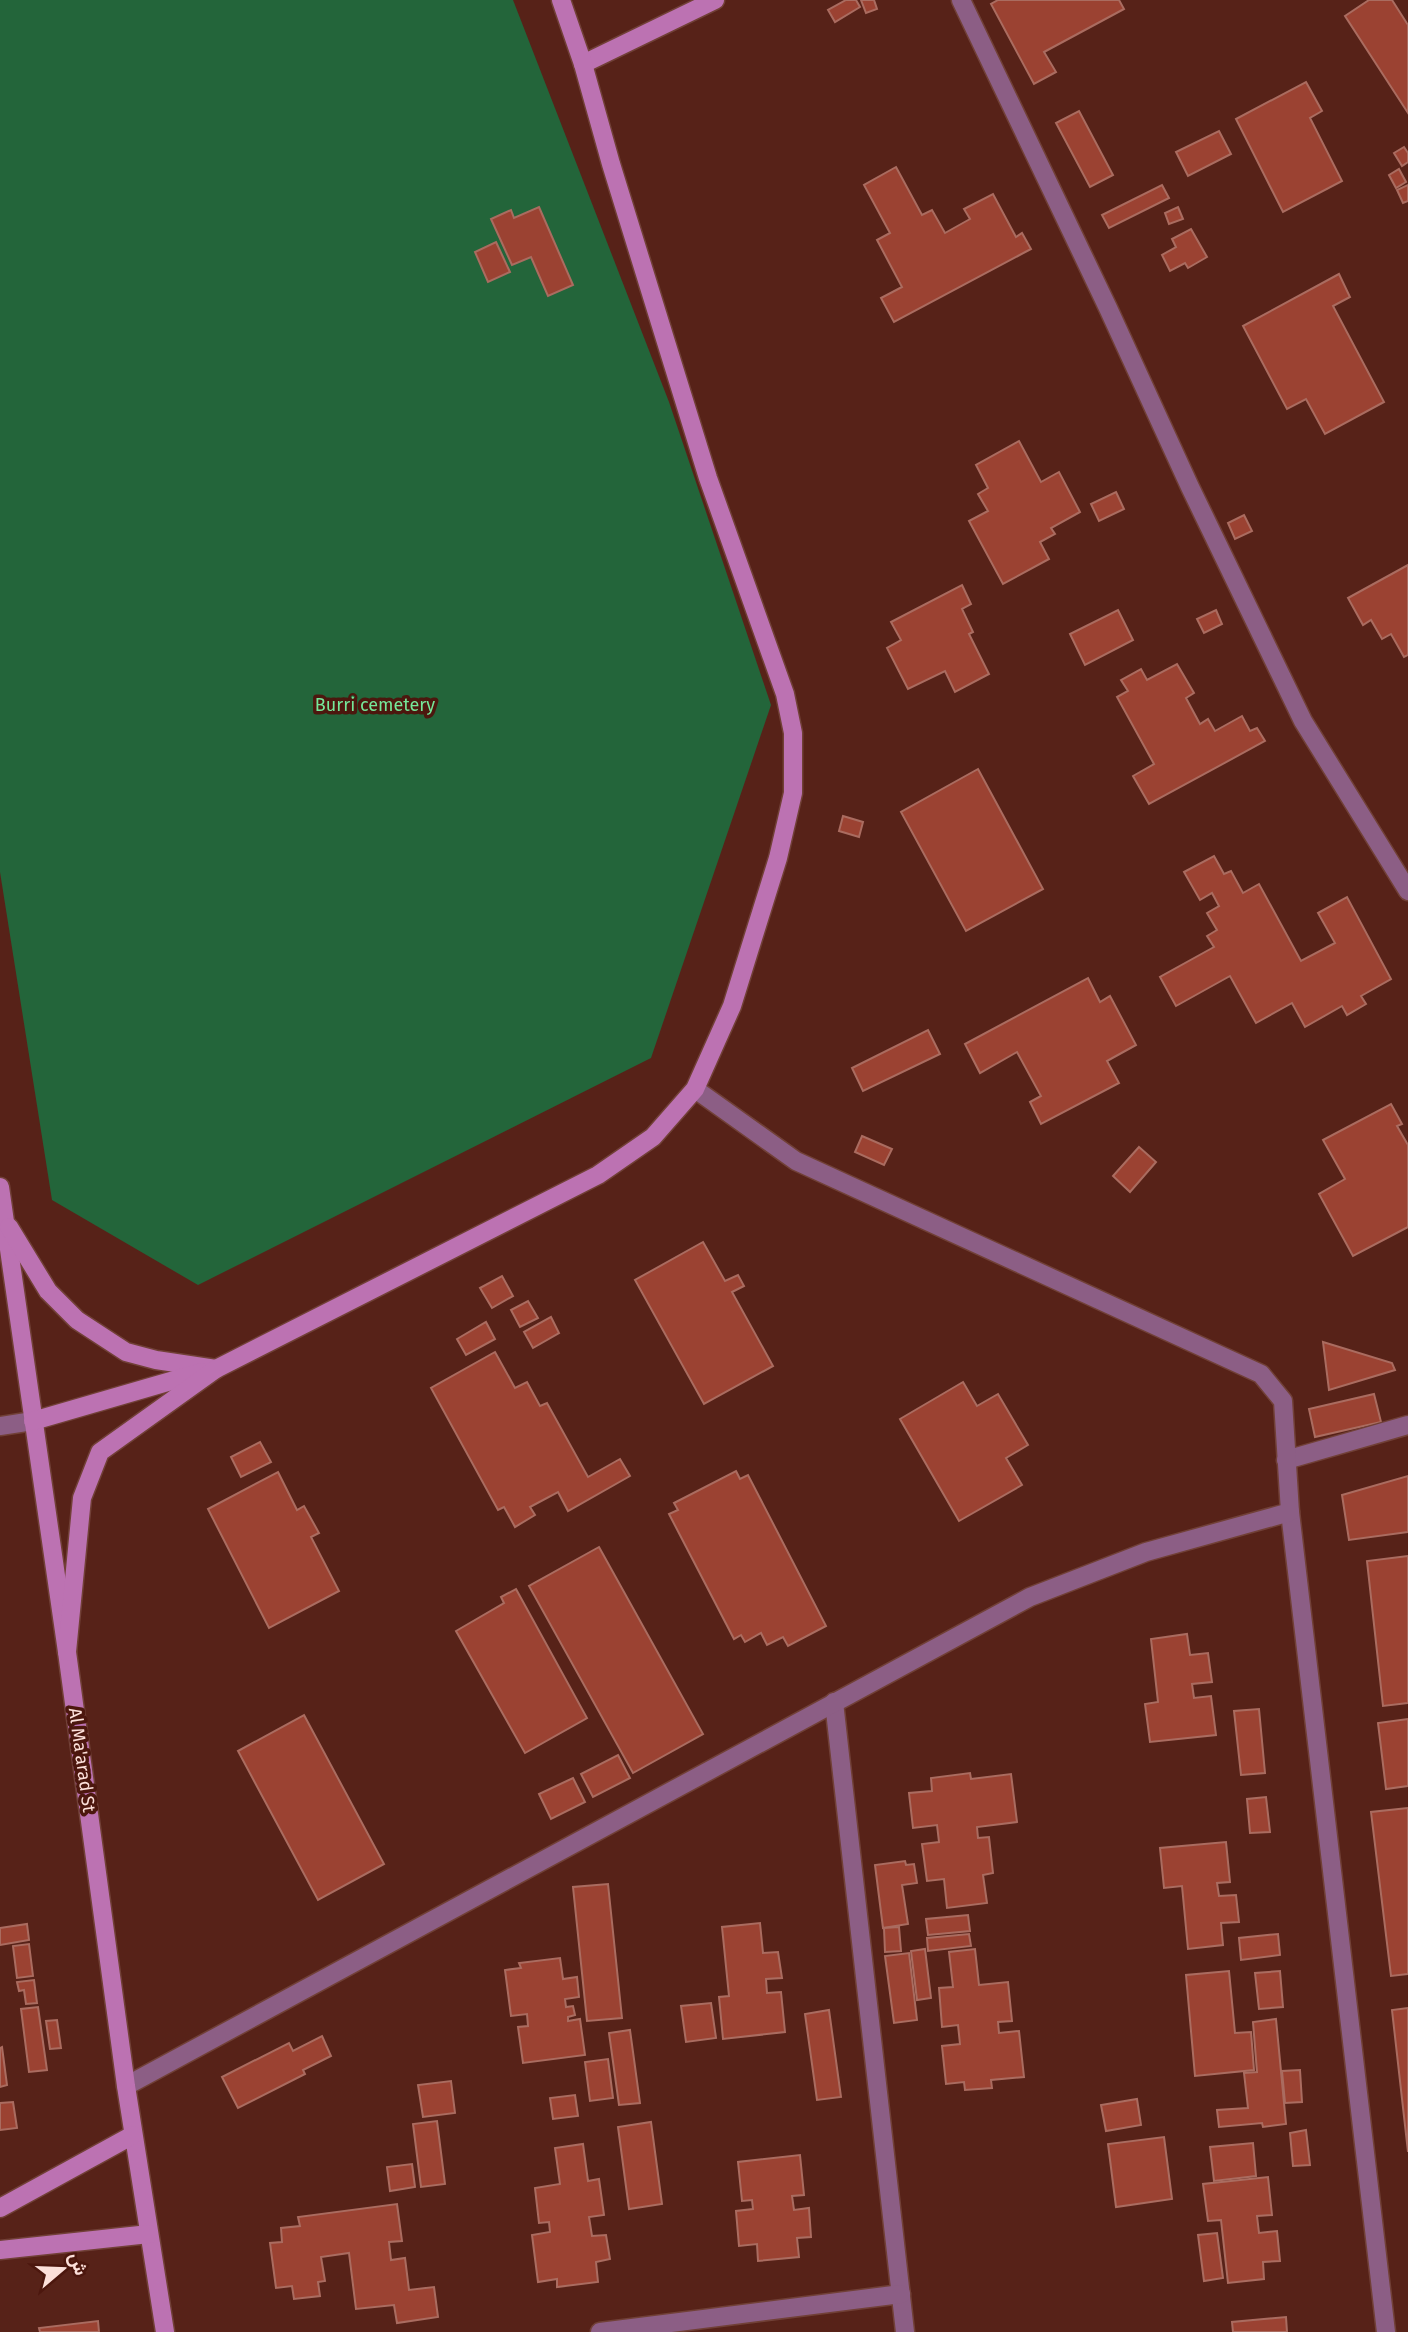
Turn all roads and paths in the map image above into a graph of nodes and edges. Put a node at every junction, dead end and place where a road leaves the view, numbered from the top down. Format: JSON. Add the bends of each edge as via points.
{"nodes":[{"id":1,"x":561,"y":0,"type":"edge"},
{"id":2,"x":715,"y":0,"type":"edge"},
{"id":3,"x":961,"y":0,"type":"edge"},
{"id":4,"x":583,"y":64,"type":"junction"},
{"id":5,"x":1408,"y":891,"type":"edge"},
{"id":6,"x":695,"y":1089,"type":"junction"},
{"id":7,"x":0,"y":1187,"type":"edge"},
{"id":8,"x":3,"y":1220,"type":"edge"},
{"id":9,"x":216,"y":1368,"type":"junction"},
{"id":10,"x":33,"y":1421,"type":"junction"},
{"id":11,"x":1408,"y":1425,"type":"edge"},
{"id":12,"x":0,"y":1426,"type":"edge"},
{"id":13,"x":1286,"y":1460,"type":"junction"},
{"id":14,"x":1290,"y":1513,"type":"junction"},
{"id":15,"x":67,"y":1652,"type":"junction"},
{"id":16,"x":834,"y":1702,"type":"junction"},
{"id":17,"x":126,"y":2086,"type":"junction"},
{"id":18,"x":133,"y":2135,"type":"junction"},
{"id":19,"x":0,"y":2208,"type":"edge"},
{"id":20,"x":149,"y":2234,"type":"junction"},
{"id":21,"x":0,"y":2250,"type":"edge"},
{"id":22,"x":901,"y":2294,"type":"junction"},
{"id":23,"x":165,"y":2332,"type":"edge"},
{"id":24,"x":600,"y":2332,"type":"edge"},
{"id":25,"x":905,"y":2332,"type":"edge"},
{"id":26,"x":1386,"y":2332,"type":"edge"}],
"edges":[{"from":1,"to":4,"type":"street"},
{"from":2,"to":4,"type":"street"},
{"from":3,"to":5,"type":"street","via":[[1303,720]]},
{"from":4,"to":6,"type":"street","via":[[708,478],[785,694],[793,733],[793,793],[778,858],[732,1006]]},
{"from":6,"to":9,"type":"street","via":[[653,1137],[598,1175]]},
{"from":6,"to":13,"type":"street","via":[[796,1161],[1261,1374],[1283,1401]]},
{"from":7,"to":8,"type":"street","name":"Al Ma'arad St"},
{"from":8,"to":9,"type":"street","via":[[48,1291],[77,1321],[126,1352]]},
{"from":8,"to":10,"type":"street","name":"Al Ma'arad St"},
{"from":9,"to":10,"type":"street"},
{"from":9,"to":15,"type":"street","via":[[100,1452],[82,1498]]},
{"from":10,"to":12,"type":"street"},
{"from":10,"to":15,"type":"street","name":"Al Ma'arad St"},
{"from":11,"to":13,"type":"street"},
{"from":13,"to":14,"type":"street"},
{"from":14,"to":16,"type":"street","via":[[1146,1552],[1030,1597]]},
{"from":14,"to":26,"type":"street"},
{"from":15,"to":17,"type":"street","name":"Al Ma'arad St"},
{"from":16,"to":17,"type":"street"},
{"from":16,"to":22,"type":"street"},
{"from":17,"to":18,"type":"street","name":"Al Ma'arad St"},
{"from":18,"to":19,"type":"street"},
{"from":18,"to":20,"type":"street","name":"Al Ma'arad St"},
{"from":20,"to":21,"type":"street"},
{"from":20,"to":23,"type":"street","name":"Al Ma'arad St"},
{"from":22,"to":24,"type":"street"},
{"from":22,"to":25,"type":"street"}]}
